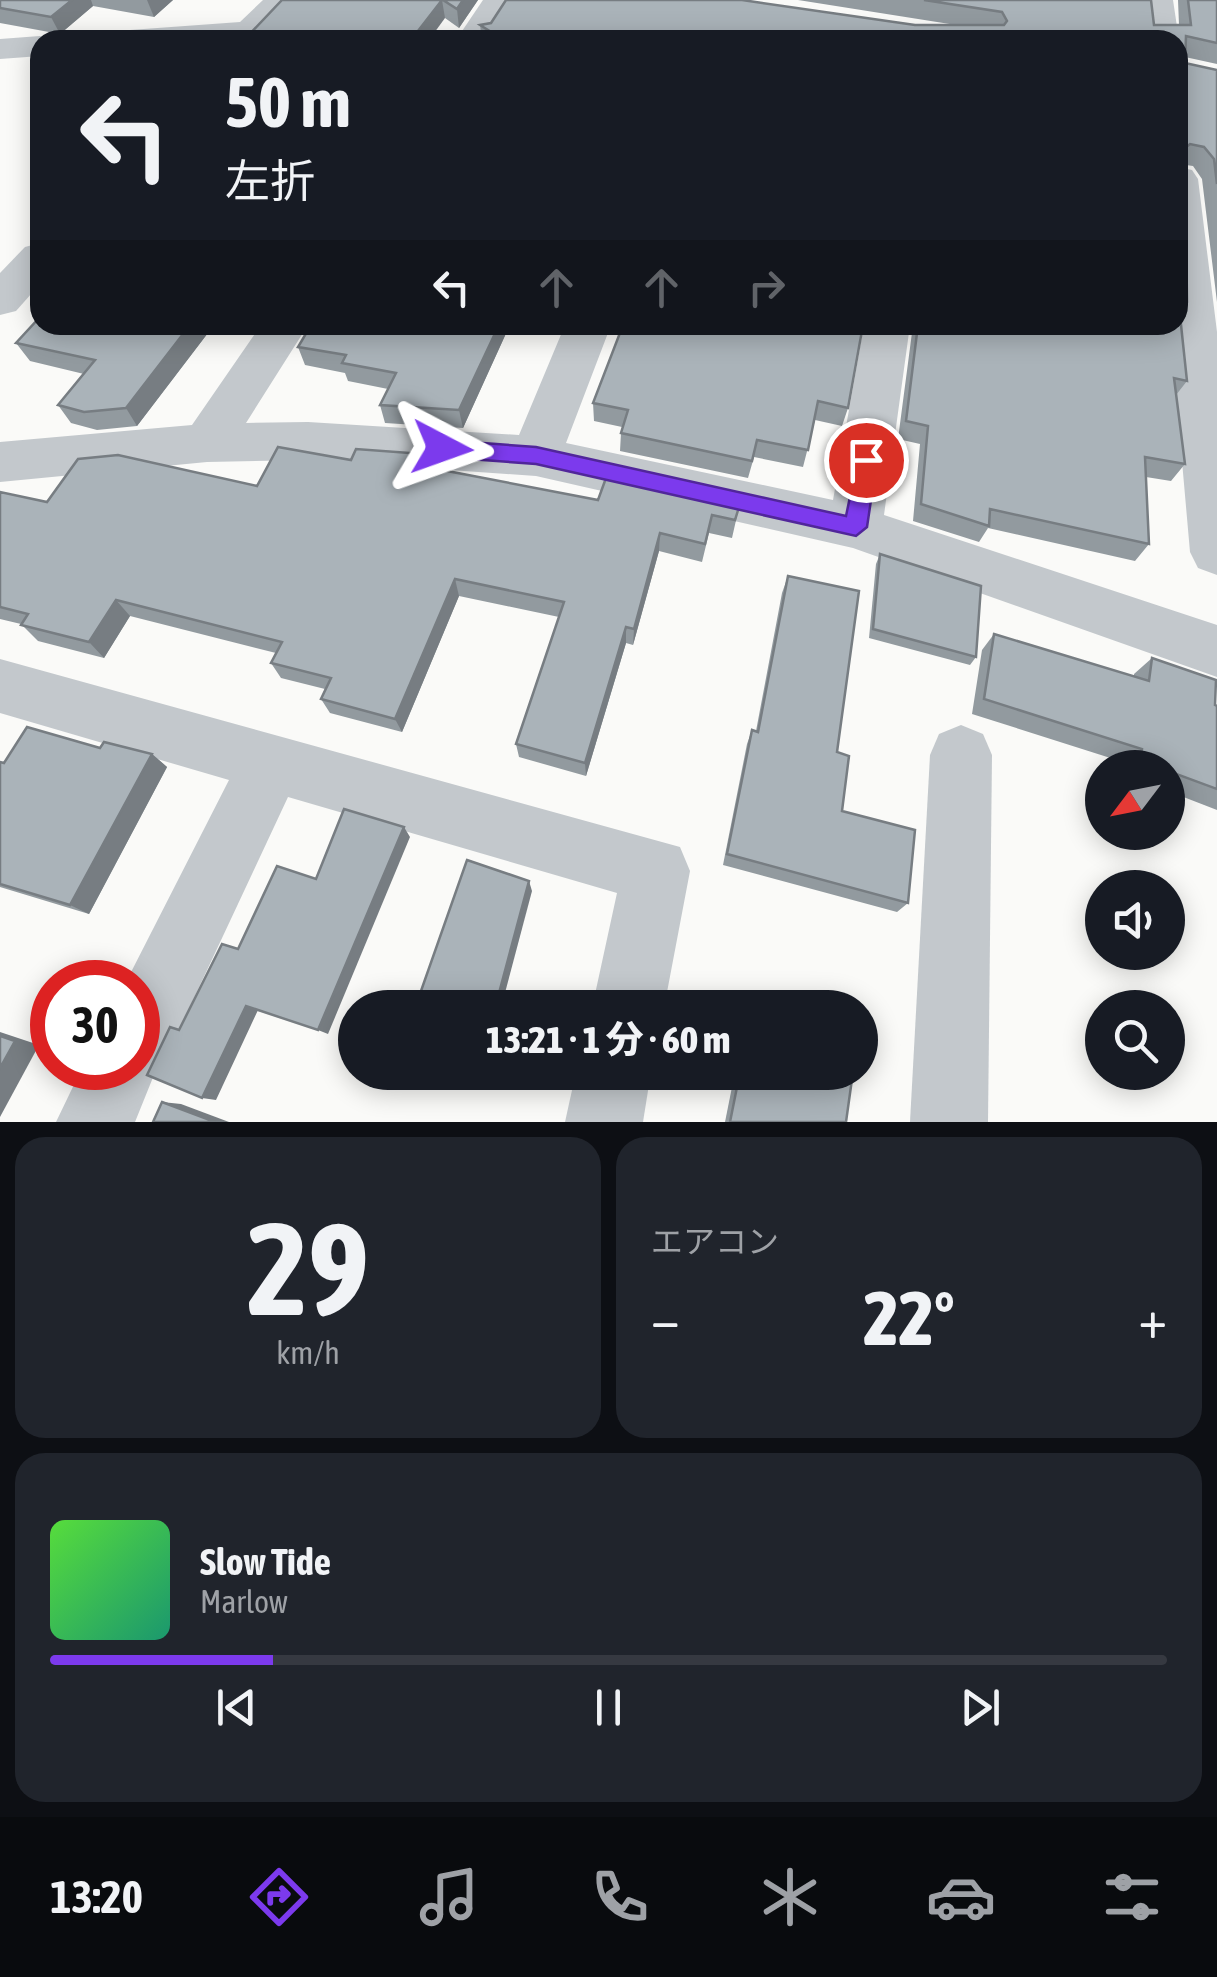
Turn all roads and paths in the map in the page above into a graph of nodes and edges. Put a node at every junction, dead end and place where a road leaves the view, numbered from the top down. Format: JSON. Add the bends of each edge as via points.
{"nodes":[{"id":1,"x":282,"y":0,"type":"edge"},
{"id":2,"x":499,"y":0,"type":"edge"},
{"id":3,"x":1157,"y":0,"type":"edge"},
{"id":4,"x":252,"y":30,"type":"edge"},
{"id":5,"x":480,"y":30,"type":"edge"},
{"id":6,"x":1161,"y":30,"type":"edge"},
{"id":7,"x":30,"y":47,"type":"edge"},
{"id":8,"x":0,"y":49,"type":"edge"},
{"id":9,"x":30,"y":268,"type":"edge"},
{"id":10,"x":1188,"y":275,"type":"edge"},
{"id":11,"x":0,"y":300,"type":"edge"},
{"id":12,"x":278,"y":335,"type":"edge"},
{"id":13,"x":584,"y":335,"type":"edge"},
{"id":14,"x":885,"y":335,"type":"edge"},
{"id":15,"x":207,"y":443,"type":"junction"},
{"id":16,"x":536,"y":456,"type":"junction"},
{"id":17,"x":0,"y":462,"type":"edge"},
{"id":18,"x":856,"y":527,"type":"junction"},
{"id":19,"x":1217,"y":552,"type":"edge"},
{"id":20,"x":1217,"y":651,"type":"edge"},
{"id":21,"x":0,"y":686,"type":"edge"},
{"id":22,"x":961,"y":755,"type":"dead end"},
{"id":23,"x":272,"y":762,"type":"junction"},
{"id":24,"x":632,"y":990,"type":"edge"},
{"id":25,"x":160,"y":991,"type":"edge"},
{"id":26,"x":111,"y":1090,"type":"edge"},
{"id":27,"x":610,"y":1090,"type":"edge"},
{"id":28,"x":95,"y":1122,"type":"edge"},
{"id":29,"x":604,"y":1122,"type":"edge"},
{"id":30,"x":949,"y":1122,"type":"edge"}],
"edges":[{"from":1,"to":4,"type":"street"},
{"from":2,"to":5,"type":"street"},
{"from":3,"to":6,"type":"street"},
{"from":7,"to":8,"type":"street"},
{"from":9,"to":11,"type":"street"},
{"from":10,"to":19,"type":"street"},
{"from":12,"to":15,"type":"street"},
{"from":13,"to":16,"type":"street"},
{"from":14,"to":18,"type":"street"},
{"from":15,"to":16,"type":"street","via":[[308,441]]},
{"from":15,"to":17,"type":"street"},
{"from":16,"to":18,"type":"street"},
{"from":18,"to":20,"type":"street"},
{"from":21,"to":23,"type":"street"},
{"from":22,"to":30,"type":"street"},
{"from":23,"to":24,"type":"street","via":[[656,871]]},
{"from":23,"to":25,"type":"street"},
{"from":26,"to":28,"type":"street"},
{"from":27,"to":29,"type":"street"}]}
